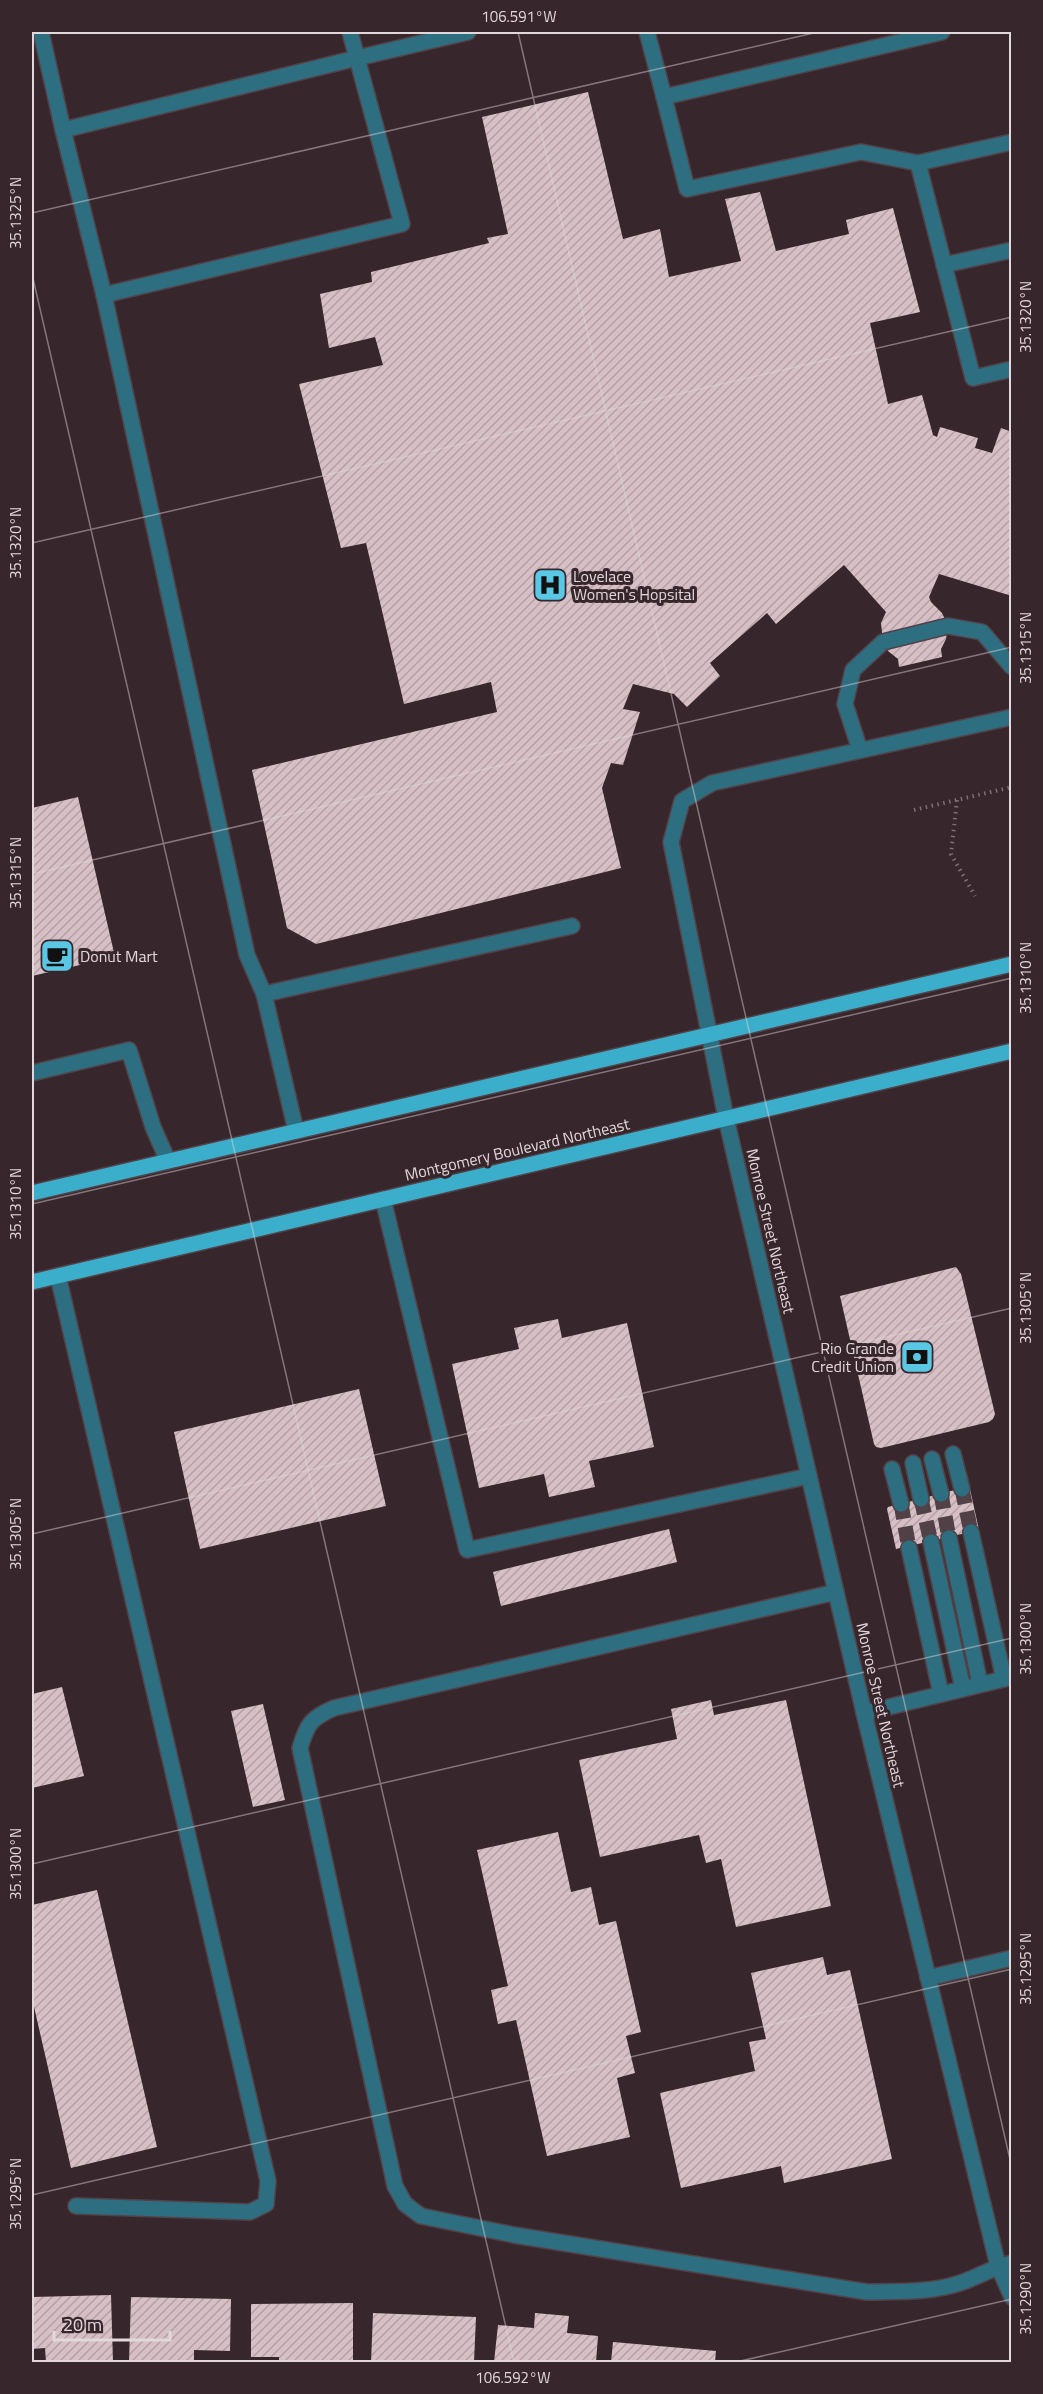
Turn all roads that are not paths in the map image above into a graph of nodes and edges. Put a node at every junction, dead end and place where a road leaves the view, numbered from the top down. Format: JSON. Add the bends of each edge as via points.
{"nodes":[{"id":1,"x":40,"y":32,"type":"edge"},
{"id":2,"x":350,"y":32,"type":"edge"},
{"id":3,"x":468,"y":32,"type":"edge"},
{"id":4,"x":647,"y":32,"type":"edge"},
{"id":5,"x":942,"y":32,"type":"edge"},
{"id":6,"x":32,"y":33,"type":"edge"},
{"id":7,"x":357,"y":58,"type":"junction"},
{"id":8,"x":664,"y":97,"type":"junction"},
{"id":9,"x":63,"y":130,"type":"junction"},
{"id":10,"x":1011,"y":142,"type":"edge"},
{"id":11,"x":918,"y":163,"type":"junction"},
{"id":12,"x":1011,"y":250,"type":"edge"},
{"id":13,"x":944,"y":265,"type":"junction"},
{"id":14,"x":104,"y":295,"type":"junction"},
{"id":15,"x":1011,"y":369,"type":"edge"},
{"id":16,"x":1011,"y":667,"type":"edge"},
{"id":17,"x":1011,"y":717,"type":"edge"},
{"id":18,"x":860,"y":750,"type":"junction"},
{"id":19,"x":572,"y":926,"type":"dead end"},
{"id":20,"x":1011,"y":964,"type":"edge"},
{"id":21,"x":264,"y":994,"type":"junction"},
{"id":22,"x":710,"y":1034,"type":"junction"},
{"id":23,"x":1011,"y":1050,"type":"edge"},
{"id":24,"x":32,"y":1073,"type":"edge"},
{"id":25,"x":726,"y":1118,"type":"junction"},
{"id":26,"x":296,"y":1131,"type":"junction"},
{"id":27,"x":168,"y":1161,"type":"junction"},
{"id":28,"x":32,"y":1192,"type":"edge"},
{"id":29,"x":382,"y":1200,"type":"junction"},
{"id":30,"x":58,"y":1276,"type":"junction"},
{"id":31,"x":32,"y":1282,"type":"edge"},
{"id":32,"x":953,"y":1454,"type":"dead end"},
{"id":33,"x":932,"y":1459,"type":"dead end"},
{"id":34,"x":913,"y":1464,"type":"dead end"},
{"id":35,"x":892,"y":1469,"type":"dead end"},
{"id":36,"x":809,"y":1476,"type":"junction"},
{"id":37,"x":962,"y":1489,"type":"tunnel mouth"},
{"id":38,"x":940,"y":1494,"type":"tunnel mouth"},
{"id":39,"x":921,"y":1499,"type":"tunnel mouth"},
{"id":40,"x":901,"y":1504,"type":"tunnel mouth"},
{"id":41,"x":970,"y":1532,"type":"tunnel mouth"},
{"id":42,"x":949,"y":1538,"type":"tunnel mouth"},
{"id":43,"x":931,"y":1542,"type":"tunnel mouth"},
{"id":44,"x":909,"y":1548,"type":"tunnel mouth"},
{"id":45,"x":836,"y":1592,"type":"junction"},
{"id":46,"x":1008,"y":1678,"type":"edge"},
{"id":47,"x":980,"y":1684,"type":"junction"},
{"id":48,"x":963,"y":1689,"type":"junction"},
{"id":49,"x":941,"y":1694,"type":"junction"},
{"id":50,"x":864,"y":1713,"type":"junction"},
{"id":51,"x":1011,"y":1958,"type":"edge"},
{"id":52,"x":928,"y":1978,"type":"junction"},
{"id":53,"x":76,"y":2206,"type":"dead end"},
{"id":54,"x":1005,"y":2264,"type":"edge"},
{"id":55,"x":1011,"y":2297,"type":"edge"}],
"edges":[{"from":1,"to":6,"type":"street"},
{"from":1,"to":9,"type":"street"},
{"from":2,"to":7,"type":"street"},
{"from":3,"to":7,"type":"street"},
{"from":4,"to":8,"type":"street"},
{"from":5,"to":8,"type":"street"},
{"from":7,"to":9,"type":"street"},
{"from":7,"to":14,"type":"street","via":[[402,224]]},
{"from":8,"to":11,"type":"street","via":[[687,189],[861,152]]},
{"from":9,"to":14,"type":"street"},
{"from":10,"to":11,"type":"street"},
{"from":11,"to":13,"type":"street"},
{"from":12,"to":13,"type":"street"},
{"from":13,"to":15,"type":"street","via":[[973,378]]},
{"from":14,"to":21,"type":"street","via":[[247,955]]},
{"from":16,"to":18,"type":"street","via":[[982,632],[948,626],[883,642],[853,670],[845,704]]},
{"from":17,"to":18,"type":"street","name":"Monroe Street Northeast"},
{"from":18,"to":22,"type":"street","name":"Monroe Street Northeast","via":[[712,783],[682,801],[670,842]]},
{"from":19,"to":21,"type":"street"},
{"from":20,"to":22,"type":"main road"},
{"from":21,"to":26,"type":"street"},
{"from":22,"to":25,"type":"street","name":"Monroe Street Northeast"},
{"from":22,"to":26,"type":"main road"},
{"from":23,"to":25,"type":"main road","name":"Montgomery Boulevard Northeast"},
{"from":24,"to":27,"type":"street","via":[[129,1050]]},
{"from":25,"to":29,"type":"main road","name":"Montgomery Boulevard Northeast"},
{"from":25,"to":36,"type":"street","name":"Monroe Street Northeast"},
{"from":26,"to":27,"type":"main road"},
{"from":27,"to":28,"type":"main road"},
{"from":29,"to":30,"type":"main road","name":"Montgomery Boulevard Northeast"},
{"from":29,"to":36,"type":"street","via":[[467,1550]]},
{"from":30,"to":31,"type":"main road","name":"Montgomery Boulevard Northeast"},
{"from":30,"to":53,"type":"street","via":[[268,2181],[266,2204],[250,2212]]},
{"from":32,"to":37,"type":"street"},
{"from":33,"to":38,"type":"street"},
{"from":34,"to":39,"type":"street"},
{"from":35,"to":40,"type":"street"},
{"from":36,"to":45,"type":"street","name":"Monroe Street Northeast"},
{"from":41,"to":46,"type":"street"},
{"from":42,"to":47,"type":"street"},
{"from":43,"to":48,"type":"street"},
{"from":44,"to":49,"type":"street"},
{"from":45,"to":50,"type":"street","name":"Monroe Street Northeast"},
{"from":45,"to":54,"type":"street","via":[[334,1707],[316,1715],[300,1748],[384,2144],[395,2186],[405,2204],[421,2216],[513,2235],[867,2292],[923,2291],[960,2283]]},
{"from":46,"to":47,"type":"street"},
{"from":47,"to":48,"type":"street"},
{"from":48,"to":49,"type":"street"},
{"from":49,"to":50,"type":"street"},
{"from":50,"to":52,"type":"street","name":"Monroe Street Northeast"},
{"from":51,"to":52,"type":"street"},
{"from":52,"to":54,"type":"street","name":"Monroe Street Northeast"},
{"from":54,"to":55,"type":"street","name":"Monroe Street Northeast"}]}
